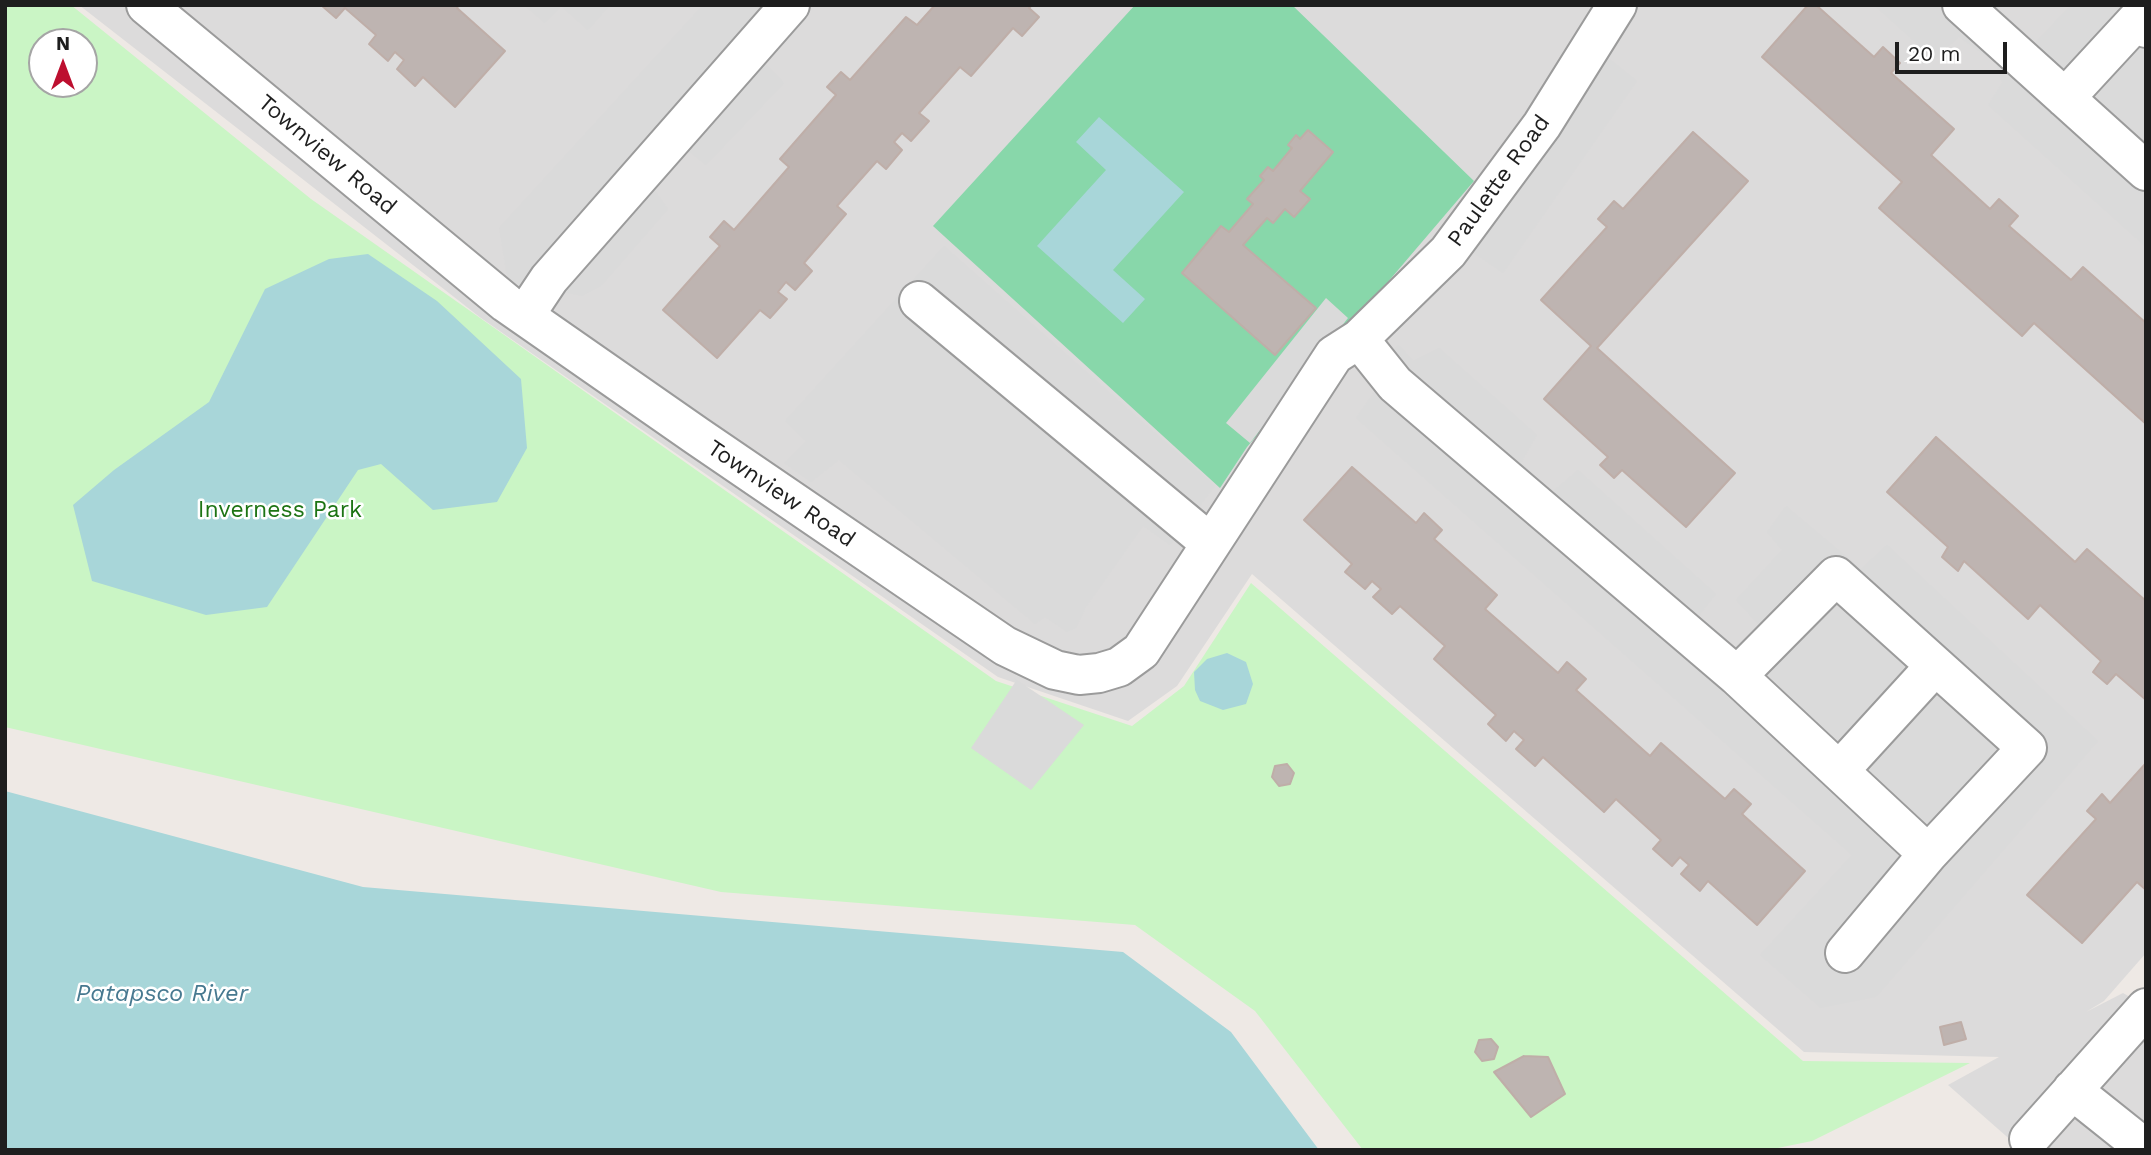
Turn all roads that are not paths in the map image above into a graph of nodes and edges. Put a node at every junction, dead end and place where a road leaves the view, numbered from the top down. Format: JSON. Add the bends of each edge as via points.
{"nodes":[{"id":1,"x":146,"y":5,"type":"edge"},
{"id":2,"x":790,"y":5,"type":"edge"},
{"id":3,"x":1617,"y":5,"type":"edge"},
{"id":4,"x":1962,"y":5,"type":"edge"},
{"id":5,"x":2146,"y":28,"type":"edge"},
{"id":6,"x":2065,"y":98,"type":"junction"},
{"id":7,"x":2146,"y":171,"type":"edge"},
{"id":8,"x":919,"y":301,"type":"dead end"},
{"id":9,"x":525,"y":315,"type":"junction"},
{"id":10,"x":1359,"y":339,"type":"junction"},
{"id":11,"x":1210,"y":544,"type":"junction"},
{"id":12,"x":1935,"y":666,"type":"junction"},
{"id":13,"x":1737,"y":676,"type":"junction"},
{"id":14,"x":1839,"y":771,"type":"junction"},
{"id":15,"x":1928,"y":854,"type":"junction"},
{"id":16,"x":1845,"y":953,"type":"dead end"},
{"id":17,"x":2146,"y":1008,"type":"edge"},
{"id":18,"x":2072,"y":1090,"type":"junction"},
{"id":19,"x":2029,"y":1139,"type":"dead end"},
{"id":20,"x":2146,"y":1149,"type":"edge"}],
"edges":[{"from":1,"to":9,"type":"street","name":"Townview Road"},
{"from":2,"to":9,"type":"street","via":[[549,279]]},
{"from":3,"to":10,"type":"street","name":"Paulette Road","via":[[1542,125],[1448,252]]},
{"from":4,"to":6,"type":"street"},
{"from":5,"to":6,"type":"street","via":[[2137,20]]},
{"from":6,"to":7,"type":"street"},
{"from":8,"to":11,"type":"street"},
{"from":9,"to":11,"type":"street","name":"Townview Road","via":[[1006,646],[1055,670],[1099,673],[1119,667],[1141,650]]},
{"from":10,"to":11,"type":"street","name":"Townview Road","via":[[1334,355]]},
{"from":10,"to":13,"type":"street","via":[[1395,384]]},
{"from":12,"to":13,"type":"street","via":[[1836,576]]},
{"from":12,"to":14,"type":"street"},
{"from":12,"to":15,"type":"street","via":[[2027,748]]},
{"from":13,"to":14,"type":"street"},
{"from":14,"to":15,"type":"street"},
{"from":15,"to":16,"type":"street"},
{"from":17,"to":18,"type":"street"},
{"from":18,"to":19,"type":"street"},
{"from":18,"to":20,"type":"street"}]}
